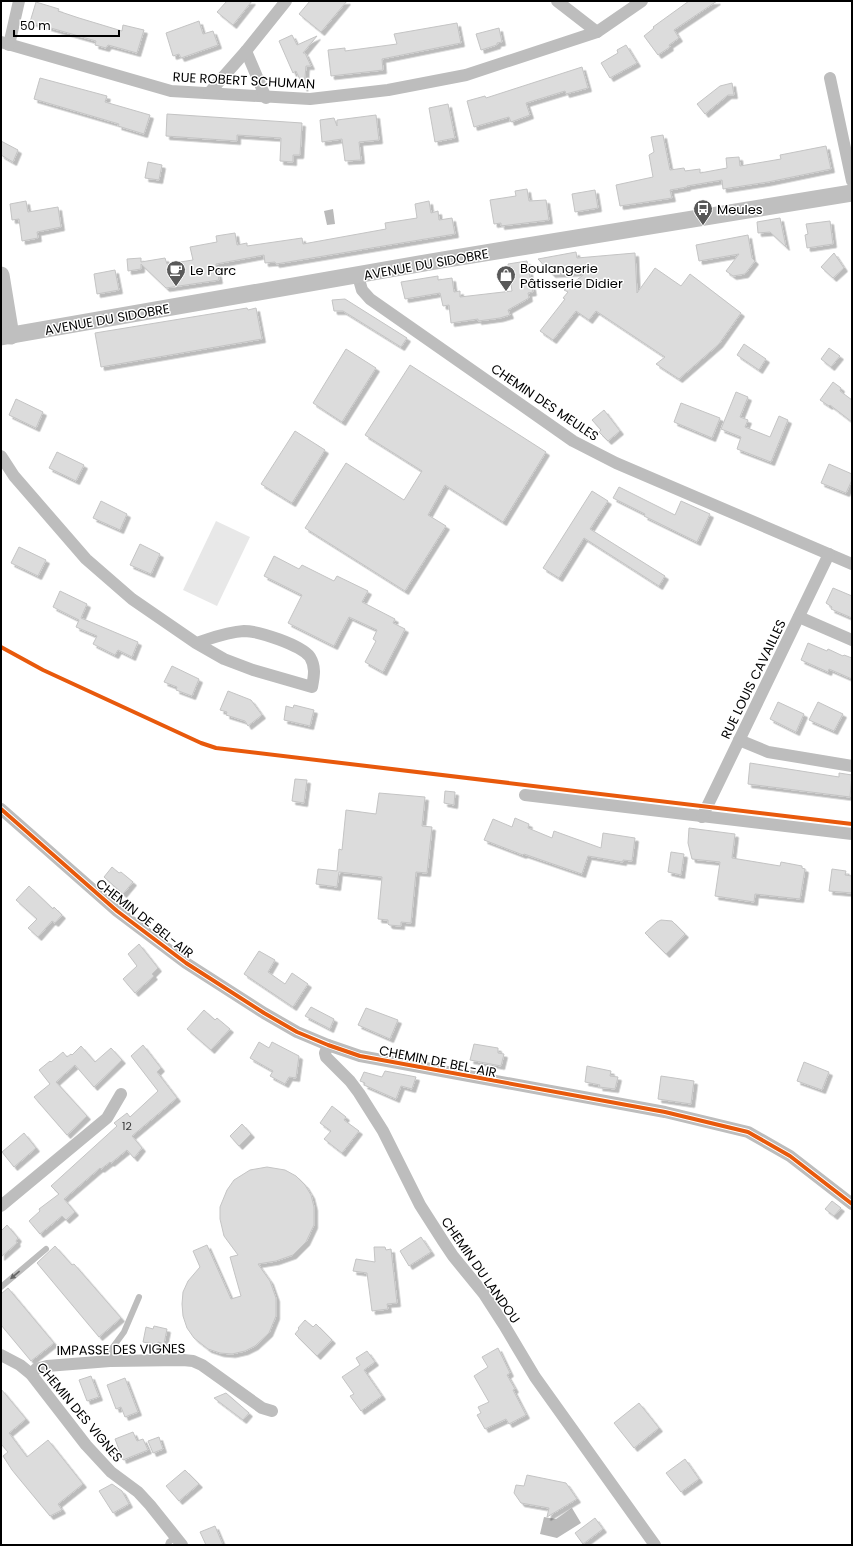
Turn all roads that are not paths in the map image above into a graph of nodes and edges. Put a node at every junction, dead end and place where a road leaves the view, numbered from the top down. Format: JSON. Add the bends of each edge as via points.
{"nodes":[{"id":1,"x":19,"y":1,"type":"edge"},
{"id":2,"x":286,"y":1,"type":"edge"},
{"id":3,"x":557,"y":1,"type":"edge"},
{"id":4,"x":642,"y":1,"type":"edge"},
{"id":5,"x":597,"y":32,"type":"junction"},
{"id":6,"x":5,"y":43,"type":"edge"},
{"id":7,"x":246,"y":51,"type":"junction"},
{"id":8,"x":830,"y":78,"type":"dead end"},
{"id":9,"x":209,"y":93,"type":"junction"},
{"id":10,"x":266,"y":98,"type":"junction"},
{"id":11,"x":852,"y":182,"type":"edge"},
{"id":12,"x":852,"y":193,"type":"edge"},
{"id":13,"x":1,"y":275,"type":"edge"},
{"id":14,"x":358,"y":276,"type":"junction"},
{"id":15,"x":6,"y":337,"type":"edge"},
{"id":16,"x":1,"y":456,"type":"edge"},
{"id":17,"x":829,"y":554,"type":"junction"},
{"id":18,"x":852,"y":564,"type":"edge"},
{"id":19,"x":799,"y":617,"type":"junction"},
{"id":20,"x":852,"y":640,"type":"edge"},
{"id":21,"x":196,"y":644,"type":"junction"},
{"id":22,"x":739,"y":740,"type":"junction"},
{"id":23,"x":852,"y":766,"type":"edge"},
{"id":24,"x":525,"y":795,"type":"dead end"},
{"id":25,"x":1,"y":809,"type":"edge"},
{"id":26,"x":702,"y":816,"type":"junction"},
{"id":27,"x":852,"y":834,"type":"edge"},
{"id":28,"x":328,"y":1045,"type":"junction"},
{"id":29,"x":121,"y":1094,"type":"dead end"},
{"id":30,"x":852,"y":1204,"type":"edge"},
{"id":31,"x":1,"y":1206,"type":"edge"},
{"id":32,"x":46,"y":1249,"type":"dead end"},
{"id":33,"x":1,"y":1287,"type":"edge"},
{"id":34,"x":139,"y":1297,"type":"dead end"},
{"id":35,"x":1,"y":1355,"type":"edge"},
{"id":36,"x":110,"y":1361,"type":"junction"},
{"id":37,"x":31,"y":1374,"type":"junction"},
{"id":38,"x":272,"y":1411,"type":"dead end"},
{"id":39,"x":175,"y":1542,"type":"edge"},
{"id":40,"x":655,"y":1545,"type":"edge"}],
"edges":[{"from":1,"to":6,"type":"street"},
{"from":2,"to":7,"type":"street"},
{"from":3,"to":5,"type":"street"},
{"from":4,"to":5,"type":"street","name":"RUE ROBERT SCHUMAN"},
{"from":5,"to":10,"type":"street","name":"RUE ROBERT SCHUMAN","via":[[459,76],[388,90],[317,98]]},
{"from":6,"to":9,"type":"street","name":"RUE ROBERT SCHUMAN","via":[[171,91]]},
{"from":7,"to":9,"type":"street"},
{"from":7,"to":10,"type":"street"},
{"from":8,"to":11,"type":"street"},
{"from":9,"to":10,"type":"street","name":"RUE ROBERT SCHUMAN"},
{"from":12,"to":14,"type":"main road","name":"AVENUE DU SIDOBRE"},
{"from":13,"to":15,"type":"main road"},
{"from":14,"to":15,"type":"main road","name":"AVENUE DU SIDOBRE"},
{"from":14,"to":17,"type":"street","name":"CHEMIN DES MEULES","via":[[362,290],[370,299],[573,441],[616,464]]},
{"from":16,"to":21,"type":"street","via":[[14,476],[86,558],[132,599]]},
{"from":17,"to":18,"type":"street","name":"CHEMIN DES MEULES"},
{"from":17,"to":19,"type":"street","name":"RUE LOUIS CAVAILLES"},
{"from":19,"to":20,"type":"street"},
{"from":19,"to":22,"type":"street","name":"RUE LOUIS CAVAILLES"},
{"from":21,"to":21,"type":"street","via":[[226,633],[245,631],[268,635],[293,645],[309,656],[315,672],[312,687],[253,670],[224,659]]},
{"from":22,"to":23,"type":"street","via":[[768,752]]},
{"from":22,"to":26,"type":"street","name":"RUE LOUIS CAVAILLES"},
{"from":24,"to":26,"type":"street"},
{"from":25,"to":28,"type":"street","name":"CHEMIN DE BEL-AIR","via":[[117,911],[186,963],[264,1013],[297,1032]]},
{"from":26,"to":27,"type":"street"},
{"from":28,"to":30,"type":"street","name":"CHEMIN DE BEL-AIR","via":[[360,1056],[665,1112],[748,1132],[790,1156]]},
{"from":28,"to":40,"type":"street","name":"CHEMIN DU LANDOU","via":[[326,1057],[350,1081],[368,1107],[443,1241],[484,1294],[535,1377]]},
{"from":29,"to":31,"type":"street","via":[[107,1118]]},
{"from":32,"to":33,"type":"lane","one_way":true},
{"from":34,"to":36,"type":"lane","via":[[124,1332],[110,1352]]},
{"from":35,"to":37,"type":"street","name":"CHEMIN DES VIGNES"},
{"from":36,"to":37,"type":"street","name":"IMPASSE DES VIGNES","via":[[47,1366],[36,1369]]},
{"from":36,"to":38,"type":"street","name":"IMPASSE DES VIGNES","via":[[177,1360],[197,1363],[262,1408]]},
{"from":37,"to":39,"type":"street","name":"CHEMIN DES VIGNES","via":[[94,1455],[150,1504]]}]}
